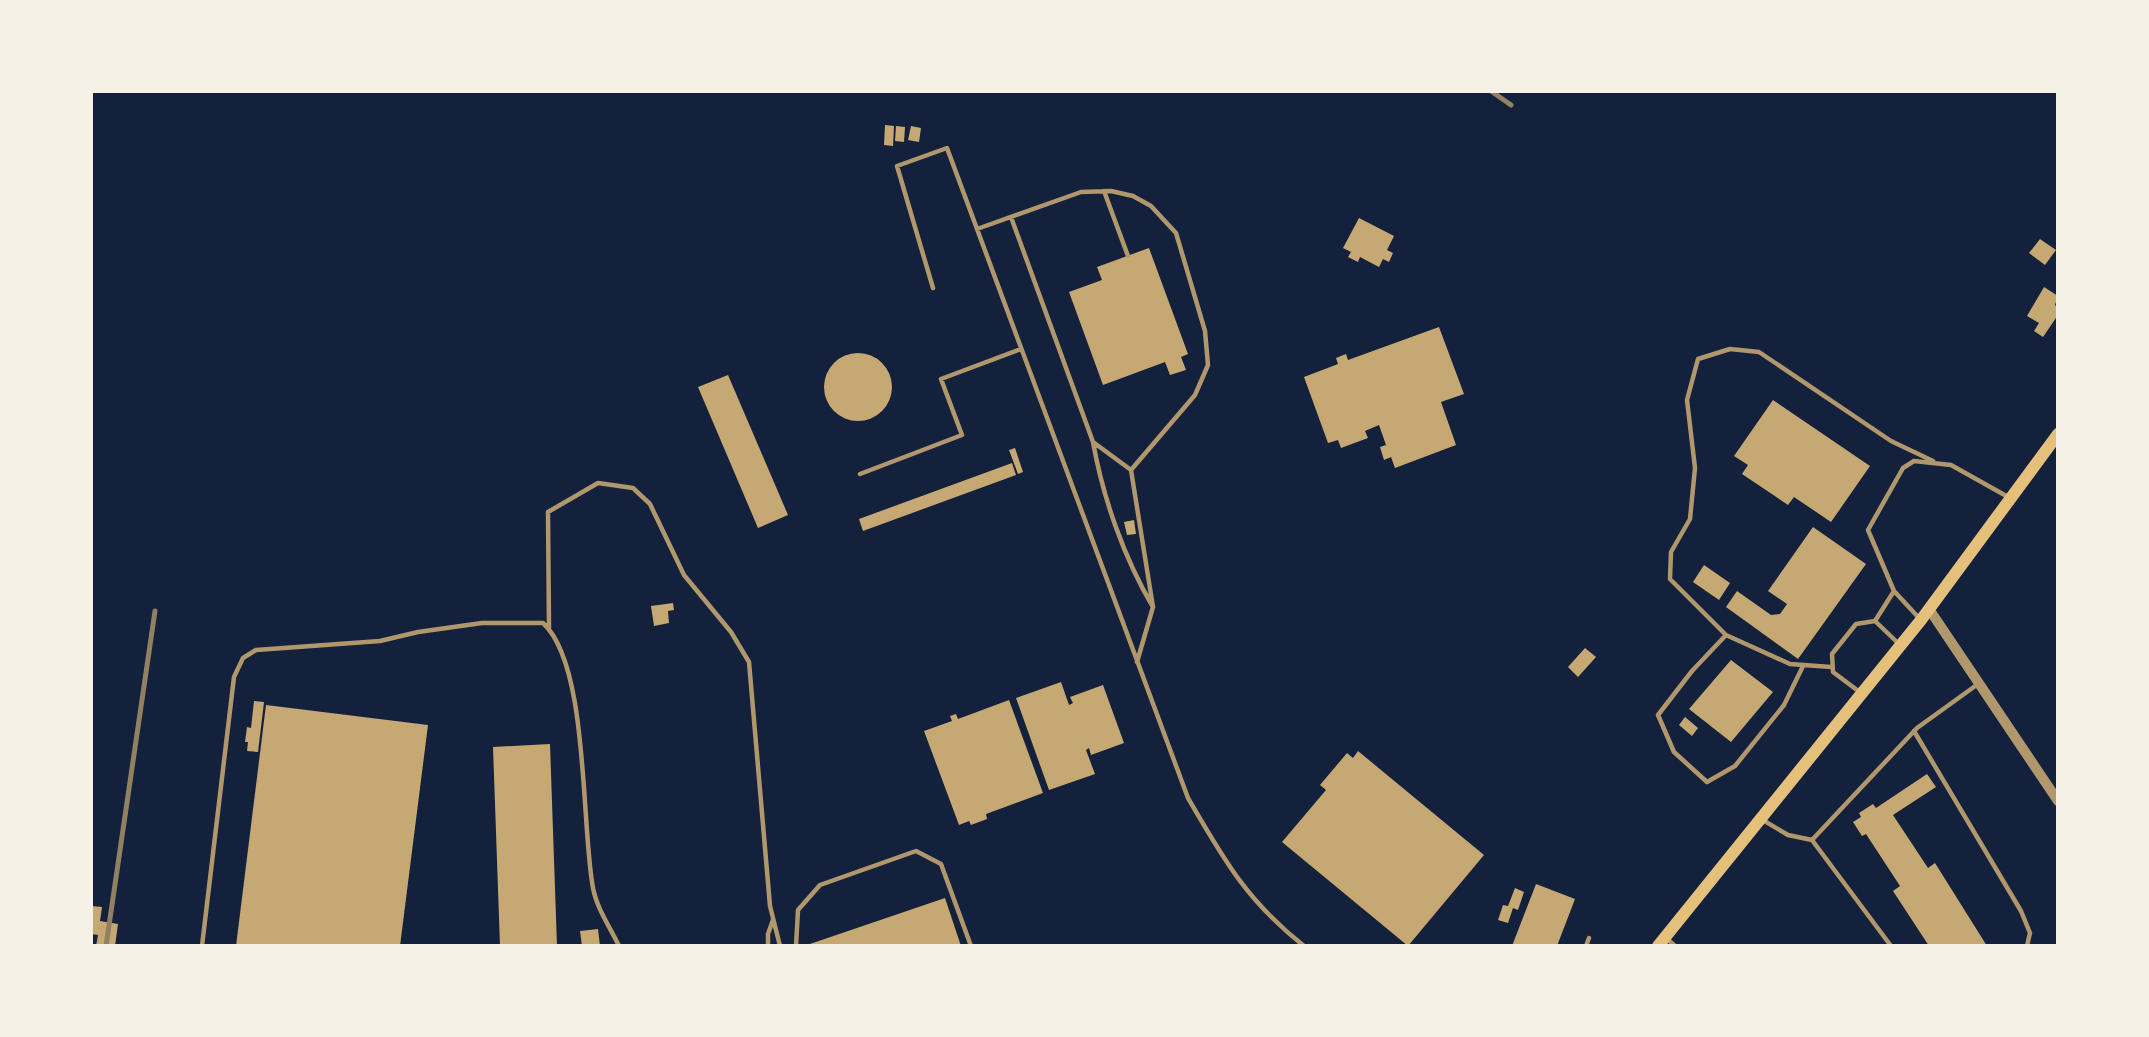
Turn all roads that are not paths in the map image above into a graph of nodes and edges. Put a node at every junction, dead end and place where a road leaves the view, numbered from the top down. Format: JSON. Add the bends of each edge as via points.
{"nodes":[{"id":1,"x":1104,"y":191,"type":"junction"},
{"id":2,"x":1011,"y":217,"type":"junction"},
{"id":3,"x":977,"y":229,"type":"junction"},
{"id":4,"x":1128,"y":256,"type":"dead end"},
{"id":5,"x":933,"y":288,"type":"dead end"},
{"id":6,"x":1021,"y":349,"type":"junction"},
{"id":7,"x":2058,"y":434,"type":"edge"},
{"id":8,"x":1093,"y":442,"type":"junction"},
{"id":9,"x":1933,"y":461,"type":"junction"},
{"id":10,"x":1131,"y":470,"type":"junction"},
{"id":11,"x":860,"y":474,"type":"dead end"},
{"id":12,"x":2011,"y":498,"type":"junction"},
{"id":13,"x":1894,"y":591,"type":"junction"},
{"id":14,"x":1153,"y":607,"type":"junction"},
{"id":15,"x":1929,"y":609,"type":"junction"},
{"id":16,"x":1921,"y":620,"type":"junction"},
{"id":17,"x":1875,"y":621,"type":"junction"},
{"id":18,"x":549,"y":629,"type":"junction"},
{"id":19,"x":1726,"y":635,"type":"junction"},
{"id":20,"x":1901,"y":645,"type":"junction"},
{"id":21,"x":1137,"y":662,"type":"junction"},
{"id":22,"x":1803,"y":666,"type":"junction"},
{"id":23,"x":1831,"y":667,"type":"junction"},
{"id":24,"x":1979,"y":684,"type":"junction"},
{"id":25,"x":1862,"y":693,"type":"junction"},
{"id":26,"x":1914,"y":731,"type":"junction"},
{"id":27,"x":2058,"y":801,"type":"edge"},
{"id":28,"x":1760,"y":819,"type":"junction"},
{"id":29,"x":1812,"y":840,"type":"junction"},
{"id":30,"x":773,"y":920,"type":"junction"},
{"id":31,"x":1589,"y":938,"type":"dead end"},
{"id":32,"x":1666,"y":943,"type":"edge"},
{"id":33,"x":202,"y":946,"type":"edge"},
{"id":34,"x":619,"y":946,"type":"edge"},
{"id":35,"x":768,"y":946,"type":"edge"},
{"id":36,"x":780,"y":946,"type":"edge"},
{"id":37,"x":796,"y":946,"type":"edge"},
{"id":38,"x":971,"y":946,"type":"edge"},
{"id":39,"x":1304,"y":946,"type":"edge"},
{"id":40,"x":1586,"y":946,"type":"edge"},
{"id":41,"x":1891,"y":946,"type":"edge"},
{"id":42,"x":2026,"y":946,"type":"edge"}],
"edges":[{"from":1,"to":2,"type":"lane","via":[[1081,192]]},
{"from":1,"to":4,"type":"lane"},
{"from":1,"to":10,"type":"lane","via":[[1133,197],[1168,220],[1176,233],[1208,347],[1208,365],[1195,395]]},
{"from":2,"to":3,"type":"lane"},
{"from":2,"to":8,"type":"lane"},
{"from":3,"to":5,"type":"lane","via":[[947,148],[897,166]]},
{"from":3,"to":6,"type":"lane"},
{"from":6,"to":11,"type":"lane","via":[[941,379],[962,435]]},
{"from":6,"to":21,"type":"lane"},
{"from":7,"to":12,"type":"main road"},
{"from":8,"to":10,"type":"lane"},
{"from":8,"to":14,"type":"lane","via":[[1098,470],[1135,576]]},
{"from":9,"to":12,"type":"lane"},
{"from":9,"to":13,"type":"lane","via":[[1914,461],[1903,468],[1868,530]]},
{"from":9,"to":19,"type":"lane","via":[[1891,441],[1759,352],[1730,349],[1698,359],[1687,400],[1695,468],[1690,519],[1671,552],[1670,579]]},
{"from":10,"to":14,"type":"lane"},
{"from":12,"to":15,"type":"main road"},
{"from":13,"to":16,"type":"lane"},
{"from":13,"to":17,"type":"lane"},
{"from":14,"to":21,"type":"lane"},
{"from":15,"to":16,"type":"main road"},
{"from":15,"to":24,"type":"street"},
{"from":16,"to":20,"type":"main road"},
{"from":17,"to":20,"type":"lane"},
{"from":17,"to":23,"type":"lane","via":[[1856,624],[1832,654]]},
{"from":18,"to":30,"type":"lane","via":[[548,512],[598,483],[633,488],[650,504],[684,575],[731,632],[749,662]]},
{"from":18,"to":33,"type":"lane","via":[[543,623],[482,622],[380,641],[256,650],[243,658],[234,677]]},
{"from":18,"to":34,"type":"lane","via":[[559,645],[575,710],[593,890]]},
{"from":19,"to":22,"type":"lane"},
{"from":19,"to":22,"type":"lane","via":[[1658,715],[1674,752],[1707,782],[1735,766],[1784,705]]},
{"from":20,"to":25,"type":"main road"},
{"from":21,"to":39,"type":"lane","via":[[1188,798],[1226,864],[1263,912]]},
{"from":22,"to":23,"type":"lane"},
{"from":23,"to":25,"type":"lane"},
{"from":24,"to":26,"type":"lane"},
{"from":24,"to":27,"type":"street"},
{"from":25,"to":28,"type":"main road"},
{"from":26,"to":29,"type":"lane"},
{"from":26,"to":42,"type":"lane","via":[[2021,911],[2030,933]]},
{"from":28,"to":29,"type":"lane","via":[[1788,835]]},
{"from":28,"to":32,"type":"main road"},
{"from":29,"to":41,"type":"lane"},
{"from":30,"to":35,"type":"lane"},
{"from":30,"to":36,"type":"lane"},
{"from":31,"to":40,"type":"lane"},
{"from":37,"to":38,"type":"lane","via":[[798,910],[820,885],[916,851],[941,864]]}]}
